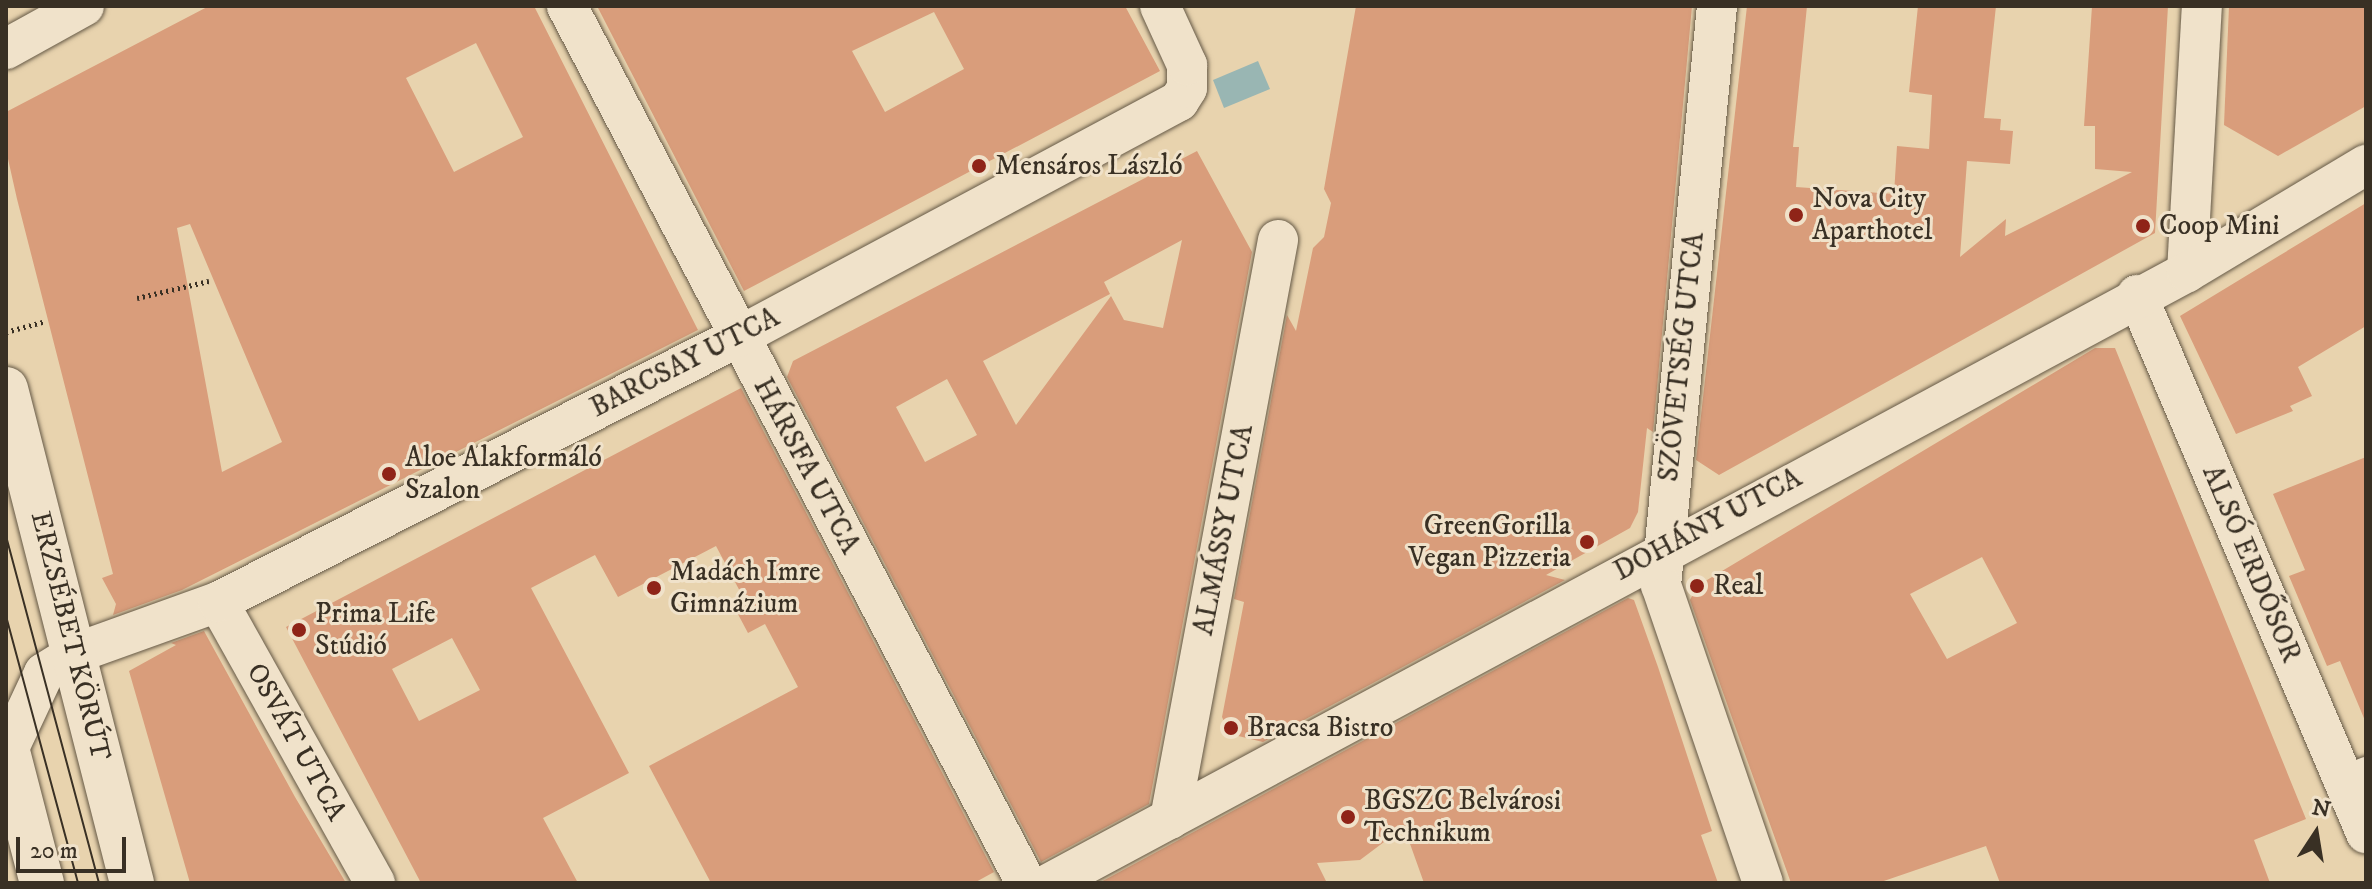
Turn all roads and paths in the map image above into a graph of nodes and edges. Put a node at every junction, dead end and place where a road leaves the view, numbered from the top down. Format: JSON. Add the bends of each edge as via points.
{"nodes":[{"id":1,"x":84,"y":6,"type":"edge"},
{"id":2,"x":567,"y":6,"type":"edge"},
{"id":3,"x":1160,"y":6,"type":"edge"},
{"id":4,"x":1717,"y":6,"type":"edge"},
{"id":5,"x":2202,"y":6,"type":"edge"},
{"id":6,"x":6,"y":49,"type":"edge"},
{"id":7,"x":2366,"y":165,"type":"edge"},
{"id":8,"x":1278,"y":240,"type":"dead end"},
{"id":9,"x":2187,"y":272,"type":"junction"},
{"id":10,"x":209,"y":281,"type":"dead end"},
{"id":11,"x":2137,"y":295,"type":"junction"},
{"id":12,"x":137,"y":298,"type":"dead end"},
{"id":13,"x":46,"y":321,"type":"dead end"},
{"id":14,"x":6,"y":332,"type":"edge"},
{"id":15,"x":738,"y":337,"type":"junction"},
{"id":16,"x":6,"y":389,"type":"edge"},
{"id":17,"x":1662,"y":549,"type":"junction"},
{"id":18,"x":218,"y":602,"type":"junction"},
{"id":19,"x":76,"y":653,"type":"junction"},
{"id":20,"x":7,"y":747,"type":"edge"},
{"id":21,"x":2354,"y":772,"type":"edge"},
{"id":22,"x":1170,"y":819,"type":"junction"},
{"id":23,"x":2366,"y":833,"type":"edge"},
{"id":24,"x":42,"y":883,"type":"edge"},
{"id":25,"x":132,"y":883,"type":"edge"},
{"id":26,"x":375,"y":883,"type":"edge"},
{"id":27,"x":1026,"y":883,"type":"edge"},
{"id":28,"x":1050,"y":883,"type":"edge"},
{"id":29,"x":1763,"y":883,"type":"edge"}],
"edges":[{"from":1,"to":6,"type":"street"},
{"from":2,"to":15,"type":"street","name":"HÁRSFA UTCA"},
{"from":3,"to":15,"type":"street","name":"BARCSAY UTCA","via":[[1187,65],[1187,88],[1179,101]]},
{"from":4,"to":17,"type":"street","name":"SZÖVETSÉG UTCA"},
{"from":5,"to":9,"type":"street"},
{"from":7,"to":9,"type":"street","name":"DOHÁNY UTCA"},
{"from":8,"to":22,"type":"street","name":"ALMÁSSY UTCA"},
{"from":9,"to":11,"type":"street","name":"DOHÁNY UTCA"},
{"from":10,"to":12,"type":"path"},
{"from":11,"to":17,"type":"street","name":"DOHÁNY UTCA"},
{"from":11,"to":21,"type":"street","name":"ALSÓ ERDŐSOR"},
{"from":13,"to":14,"type":"path"},
{"from":15,"to":18,"type":"street","name":"BARCSAY UTCA"},
{"from":15,"to":27,"type":"street","name":"HÁRSFA UTCA"},
{"from":16,"to":19,"type":"main road","name":"ERZSÉBET KÖRÚT"},
{"from":17,"to":22,"type":"street","name":"DOHÁNY UTCA"},
{"from":17,"to":29,"type":"street","name":"SZÖVETSÉG UTCA","via":[[1661,585]]},
{"from":18,"to":19,"type":"street","name":"BARCSAY UTCA"},
{"from":18,"to":26,"type":"street","name":"OSVÁT UTCA"},
{"from":19,"to":20,"type":"street","name":"BARCSAY UTCA","via":[[44,673]]},
{"from":19,"to":25,"type":"main road","name":"ERZSÉBET KÖRÚT"},
{"from":20,"to":24,"type":"main road"},
{"from":21,"to":23,"type":"street","name":"ALSÓ ERDŐSOR"},
{"from":22,"to":28,"type":"street","name":"DOHÁNY UTCA"}]}
